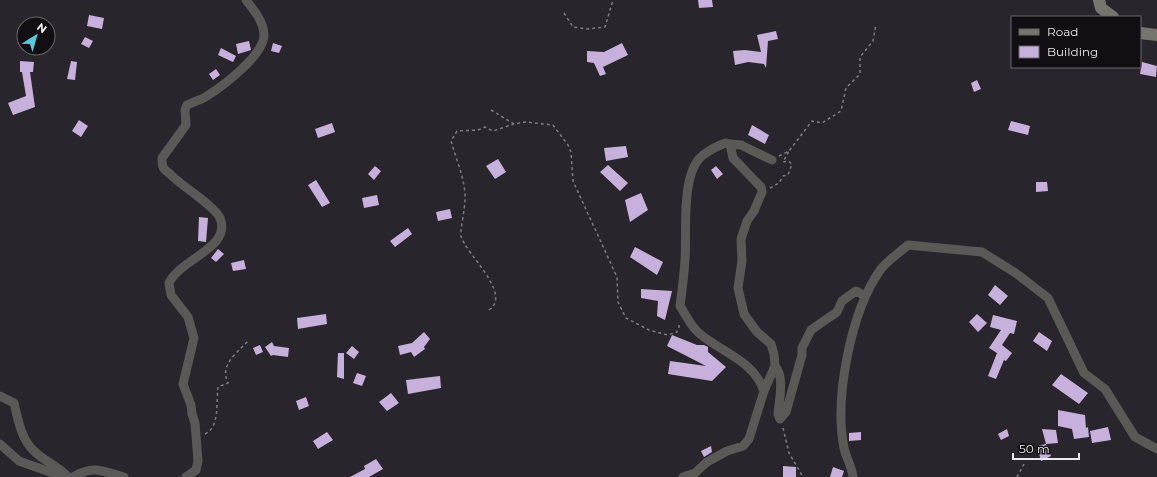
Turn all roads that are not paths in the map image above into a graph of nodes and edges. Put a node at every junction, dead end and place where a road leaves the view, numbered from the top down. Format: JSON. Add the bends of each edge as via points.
{"nodes":[{"id":1,"x":246,"y":0,"type":"edge"},
{"id":2,"x":1099,"y":0,"type":"edge"},
{"id":3,"x":1112,"y":16,"type":"edge"},
{"id":4,"x":1141,"y":33,"type":"edge"},
{"id":5,"x":1157,"y":36,"type":"edge"},
{"id":6,"x":730,"y":144,"type":"junction"},
{"id":7,"x":772,"y":160,"type":"road end"},
{"id":8,"x":865,"y":296,"type":"junction"},
{"id":9,"x":775,"y":366,"type":"junction"},
{"id":10,"x":764,"y":390,"type":"junction"},
{"id":11,"x":0,"y":396,"type":"edge"},
{"id":12,"x":0,"y":444,"type":"edge"},
{"id":13,"x":1157,"y":449,"type":"edge"},
{"id":14,"x":64,"y":477,"type":"edge"},
{"id":15,"x":68,"y":477,"type":"edge"},
{"id":16,"x":73,"y":477,"type":"edge"},
{"id":17,"x":124,"y":477,"type":"edge"},
{"id":18,"x":186,"y":477,"type":"edge"},
{"id":19,"x":683,"y":477,"type":"edge"},
{"id":20,"x":853,"y":477,"type":"edge"}],
"edges":[{"from":1,"to":18,"type":"street","via":[[261,22],[264,35],[259,51],[206,97],[187,105],[186,125],[162,158],[163,167],[180,184],[217,212],[221,220],[222,233],[214,245],[180,268],[169,283],[171,295],[188,317],[194,338],[183,384],[195,423],[198,461],[196,470]]},
{"from":2,"to":3,"type":"main road","via":[[1102,8]]},
{"from":4,"to":5,"type":"main road"},
{"from":6,"to":7,"type":"street","via":[[741,145]]},
{"from":6,"to":9,"type":"street","via":[[733,158],[761,187],[762,192],[741,239],[742,261],[738,288],[744,314],[756,332],[771,344]]},
{"from":6,"to":10,"type":"street","via":[[725,143],[699,159],[691,175],[685,215],[685,260],[680,306],[699,334],[737,357],[761,380]]},
{"from":8,"to":9,"type":"street","via":[[856,291],[842,301],[837,312],[811,330],[802,348],[786,412],[780,419],[780,381],[779,371]]},
{"from":8,"to":13,"type":"street","via":[[882,268],[908,245],[982,252],[1048,298],[1084,373],[1105,389],[1135,437]]},
{"from":8,"to":20,"type":"street","via":[[842,380],[844,449]]},
{"from":9,"to":10,"type":"street"},
{"from":10,"to":19,"type":"street","via":[[749,439],[743,446],[720,455],[695,473]]},
{"from":11,"to":15,"type":"street","via":[[14,403],[20,428],[33,450],[59,467]]},
{"from":12,"to":14,"type":"street","via":[[19,461]]},
{"from":16,"to":17,"type":"street","via":[[84,470],[102,470]]}]}
